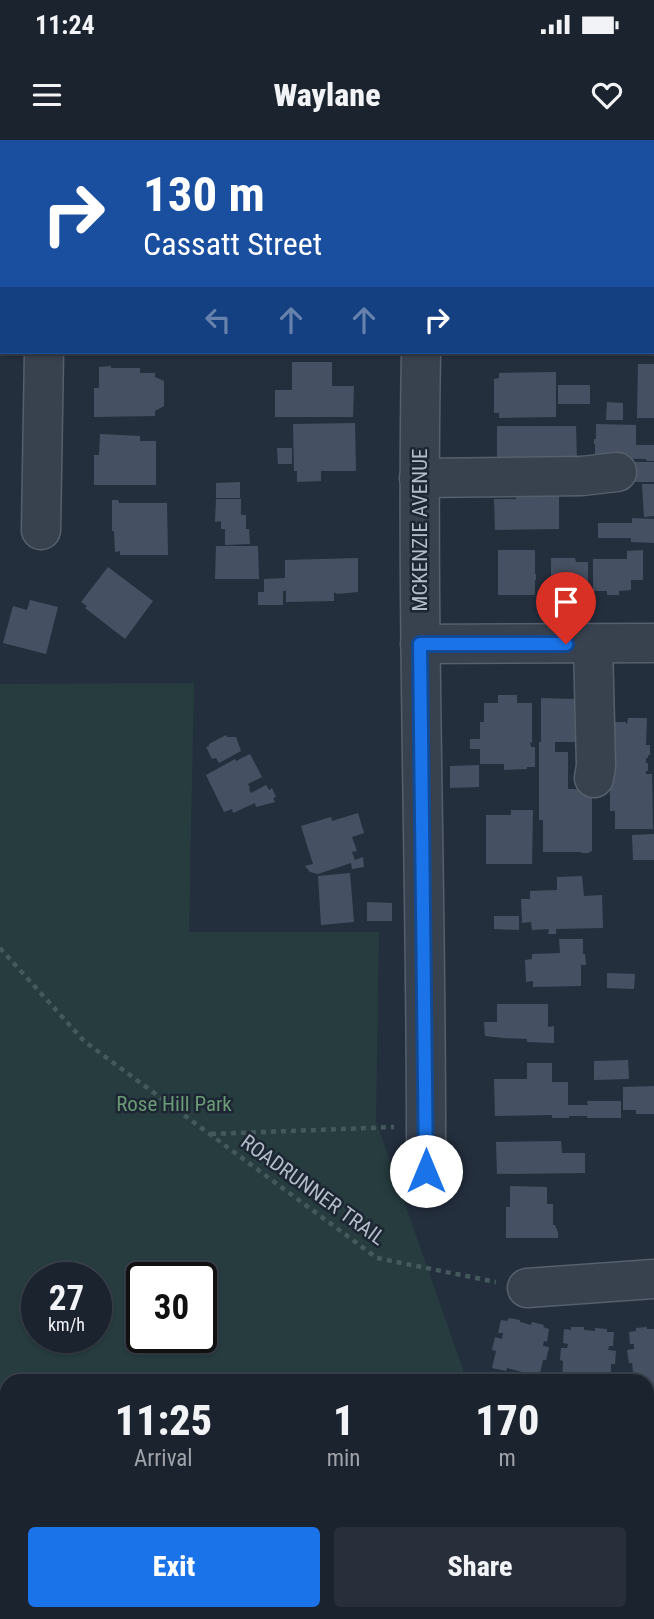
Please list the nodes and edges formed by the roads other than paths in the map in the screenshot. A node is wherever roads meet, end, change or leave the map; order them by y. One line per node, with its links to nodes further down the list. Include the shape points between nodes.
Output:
1 (44, 354): 5 (street)
2 (421, 354): 4 (street, MCKENZIE AVENUE)
3 (617, 471): 4 (street)
4 (419, 478): 7 (street, MCKENZIE AVENUE)
5 (41, 530)
6 (654, 643): 8 (street)
7 (420, 644): 8 (street); 10 (street, MCKENZIE AVENUE)
8 (593, 644): 9 (street)
9 (594, 778)
10 (426, 1171)
11 (654, 1279): 12 (street)
12 (527, 1288)

